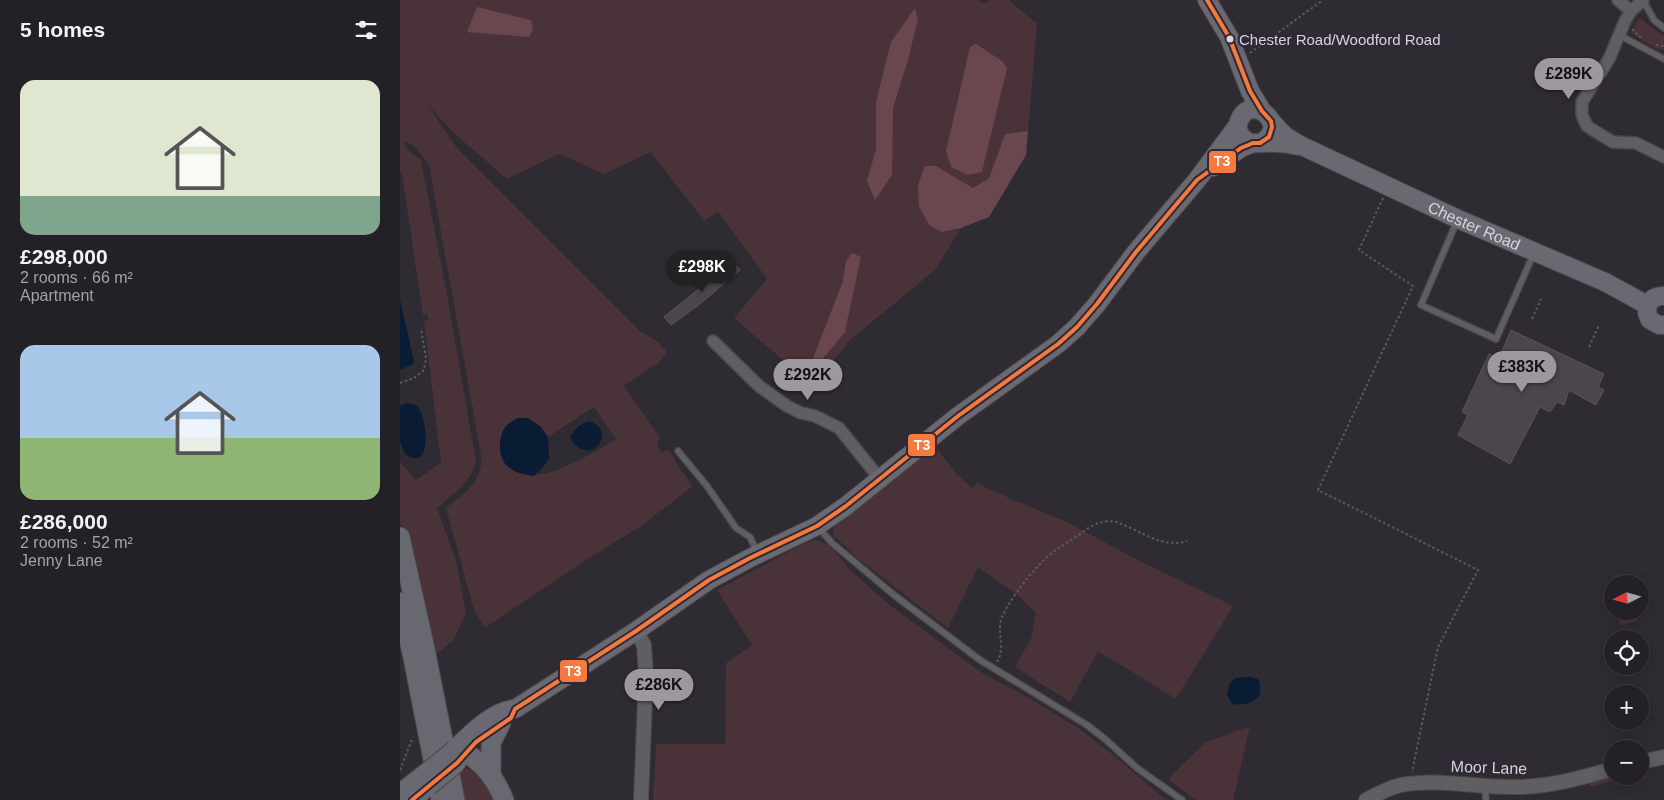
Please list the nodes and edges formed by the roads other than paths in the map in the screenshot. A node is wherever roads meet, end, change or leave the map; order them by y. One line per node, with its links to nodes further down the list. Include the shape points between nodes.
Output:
1 (1207, 0): 8 (main road, Chester Road, via 1229,37)
2 (1618, 0): 4 (street)
3 (1643, 0): 4 (street); 5 (lane, via 1654,20)
4 (1631, 11): 6 (street)
5 (1664, 28)
6 (1619, 35): 7 (lane); 13 (street, via 1609,59 1582,102 1584,121 1613,142 1636,143)
7 (1664, 59)
8 (1238, 61): 9 (main road, Chester Road, via 1250,91); 10 (main road, Chester Road, via 1242,103)
9 (1266, 116): 10 (main road, via 1250,110); 11 (main road, via 1272,126 1269,137); 12 (main road, Chester Road, via 1285,136)
10 (1239, 120): 11 (main road, via 1243,139); 14 (main road)
11 (1257, 143): 12 (main road, Chester Road); 14 (main road, via 1235,152)
12 (1302, 146): 15 (main road, Chester Road)
13 (1664, 157)
14 (1197, 180): 22 (main road, via 1078,327)
15 (1458, 219): 16 (main road, Chester Road); 16 (lane, via 1421,305 1496,339)
16 (1535, 252): 18 (main road, Chester Road, via 1605,282)
17 (1664, 296): 18 (main road, via 1655,297)
18 (1648, 305): 19 (main road, via 1650,320)
19 (1664, 325)
20 (713, 341): 22 (street, via 759,386 787,406 839,428)
21 (678, 451): 25 (lane, via 736,528 750,537)
22 (880, 479): 23 (main road)
23 (817, 526): 25 (main road); 42 (lane, via 832,543 894,595 993,668 1087,725)
24 (400, 538): 39 (highway)
25 (758, 554): 27 (main road, via 709,580)
26 (400, 602): 35 (highway, via 412,653)
27 (636, 631): 28 (main road); 41 (street, via 644,645 646,675)
28 (515, 709): 29 (main road, via 511,718); 30 (main road, via 506,710 466,737)
29 (502, 723): 30 (main road); 34 (highway, via 492,743)
30 (459, 754): 34 (highway); 35 (main road, bridge)
31 (1664, 757): 32 (street)
32 (1649, 760)
33 (1604, 771): 37 (street, Moor Lane, via 1546,785)
34 (491, 773): 40 (highway)
35 (432, 786): 36 (main road); 38 (main road)
36 (400, 793)
37 (1486, 793): 43 (street, Moor Lane, via 1445,783 1410,784 1386,790)
38 (412, 800)
39 (455, 800)
40 (504, 800)
41 (641, 800)
42 (1182, 800)
43 (1366, 800)

